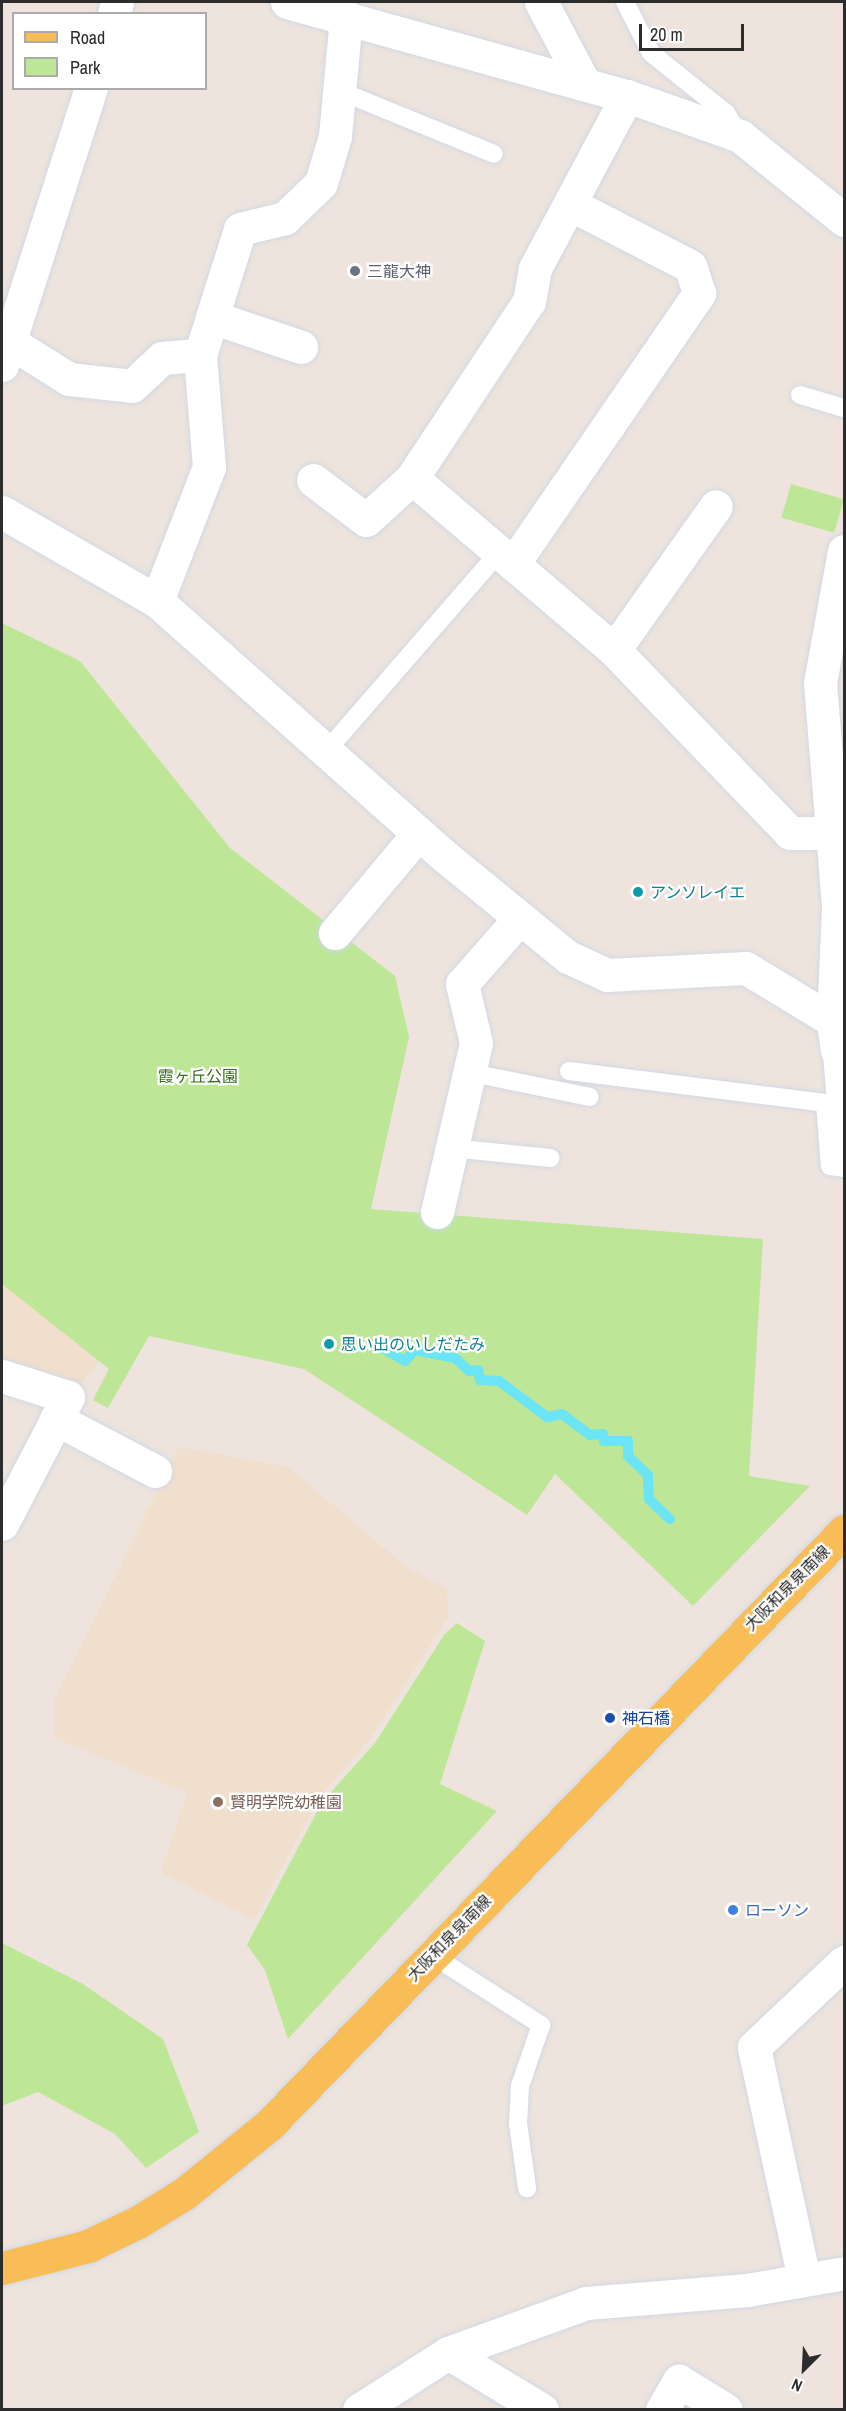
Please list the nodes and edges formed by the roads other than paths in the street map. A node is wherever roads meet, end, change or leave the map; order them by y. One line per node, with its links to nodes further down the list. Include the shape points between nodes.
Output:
1 (287, 2): 4 (street)
2 (541, 2): 5 (street)
3 (625, 2): 9 (lane, via 651,53 726,112)
4 (346, 17): 5 (street); 7 (street)
5 (584, 83): 8 (street)
6 (90, 90): 15 (street)
7 (339, 91): 10 (lane); 13 (street, via 335,136 321,183 285,218 240,229)
8 (627, 96): 9 (street); 11 (street)
9 (740, 136): 12 (street)
10 (494, 154)
11 (572, 205): 19 (street, via 535,267 529,302); 24 (street, via 690,266 699,293)
12 (844, 220)
13 (212, 317): 14 (street); 16 (street)
14 (301, 347)
15 (5, 350): 16 (street, via 69,379 132,386 162,358)
16 (200, 355): 25 (street, via 209,467)
17 (800, 395): 18 (lane)
18 (844, 408)
19 (412, 478): 20 (street, via 366,520); 24 (street)
20 (313, 480)
21 (716, 506): 26 (street)
22 (2, 512): 25 (street)
23 (844, 551): 28 (street, via 820,683)
24 (506, 558): 26 (street); 27 (lane)
25 (157, 601): 27 (street)
26 (614, 650): 28 (street, via 790,833)
27 (328, 749): 29 (street)
28 (830, 833): 32 (street, via 838,906)
29 (418, 834): 30 (street); 31 (street)
30 (519, 919): 32 (street, via 568,957 607,975 746,968); 34 (street, via 462,984 476,1043)
31 (335, 933)
32 (835, 1036): 37 (street)
33 (569, 1071): 39 (lane, via 825,1103 830,1166)
34 (472, 1073): 35 (lane); 36 (street)
35 (590, 1096)
36 (451, 1148): 38 (lane); 40 (street)
37 (844, 1149)
38 (551, 1158)
39 (844, 1168)
40 (437, 1212)
41 (2, 1376): 42 (street, via 68,1397)
42 (56, 1419): 43 (street); 44 (street)
43 (155, 1471)
44 (2, 1524)
45 (844, 1531): 46 (main road, 大阪和泉泉南線)
46 (432, 1955): 48 (lane, via 541,2025 520,2086 518,2123); 49 (main road, 大阪和泉泉南線, via 269,2125 185,2193 88,2246)
47 (844, 1962): 51 (street, via 754,2047)
48 (527, 2188)
49 (2, 2268)
50 (844, 2273): 51 (street)
51 (804, 2279): 52 (street, via 747,2290 586,2303)
52 (448, 2353): 53 (street); 54 (street)
53 (359, 2409)
54 (542, 2409)
55 (662, 2409): 56 (street, via 680,2381)
56 (726, 2409)

